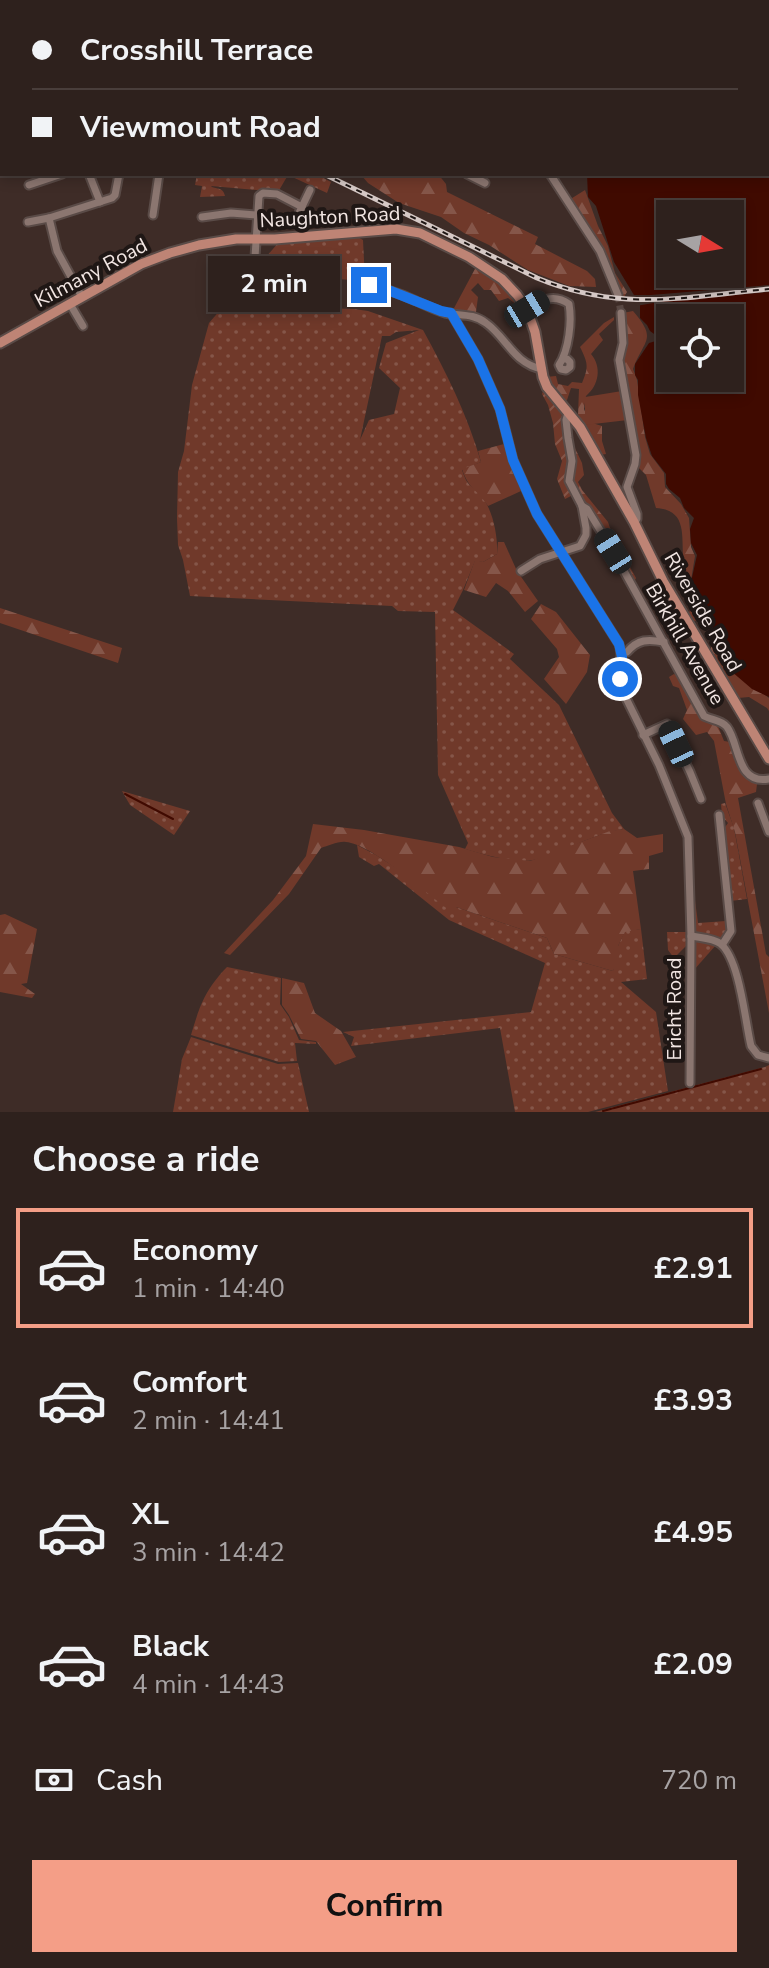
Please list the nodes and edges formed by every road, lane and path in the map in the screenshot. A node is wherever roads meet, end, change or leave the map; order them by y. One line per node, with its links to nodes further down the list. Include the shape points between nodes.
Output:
1 (50, 176): 8 (street)
2 (90, 176): 10 (street)
3 (119, 176): 10 (street, via 114,197)
4 (159, 176): 11 (street)
5 (471, 176): 7 (street)
6 (551, 176): 19 (street, via 600,251)
7 (485, 183)
8 (29, 185)
9 (310, 190): 12 (street, via 301,210 277,194 263,193)
10 (100, 202): 14 (street)
11 (153, 215)
12 (257, 215): 13 (street); 16 (street)
13 (202, 217)
14 (49, 218): 15 (street); 20 (street, via 57,251)
15 (28, 222)
16 (253, 239): 17 (street, via 255,257 245,278 239,286); 20 (main road, Kilmany Road, via 170,253); 22 (main road, Naughton Road, via 390,229 420,233 493,272)
17 (228, 282)
18 (357, 283): 23 (street)
19 (618, 295)
20 (82, 297): 21 (main road, Kilmany Road)
21 (70, 304): 25 (street); 26 (main road, Kilmany Road)
22 (527, 309): 27 (street, via 553,298 569,304); 28 (main road, Naughton Road)
23 (451, 313): 28 (street, via 485,322 528,364); 32 (street, Ericht Road, via 500,409 526,491)
24 (621, 313): 31 (street, via 619,360 636,455 627,487 637,514)
25 (83, 326)
26 (0, 343)
27 (563, 359)
28 (542, 369): 29 (main road, Naughton Road, via 547,387)
29 (570, 416): 30 (street, via 569,481); 31 (main road, Naughton Road)
30 (582, 506): 32 (street, via 583,542); 34 (street, Birkhill Avenue)
31 (634, 522): 37 (main road, Riverside Road, via 663,581)
32 (561, 552): 33 (street); 36 (street, Ericht Road, via 619,644 621,688)
33 (521, 571)
34 (664, 642): 35 (street, via 641,641); 38 (street, Birkhill Avenue, via 704,716 729,730 751,776)
35 (627, 652)
36 (643, 735): 39 (street, via 667,724); 43 (street, Ericht Road, via 688,837)
37 (769, 759)
38 (769, 779)
39 (701, 799)
40 (758, 803): 42 (street)
41 (722, 821): 44 (street, via 731,931)
42 (769, 832)
43 (691, 936): 44 (street); 46 (street, Ericht Road)
44 (722, 945): 45 (street, via 735,966 751,1046)
45 (769, 1058)
46 (690, 1083)

